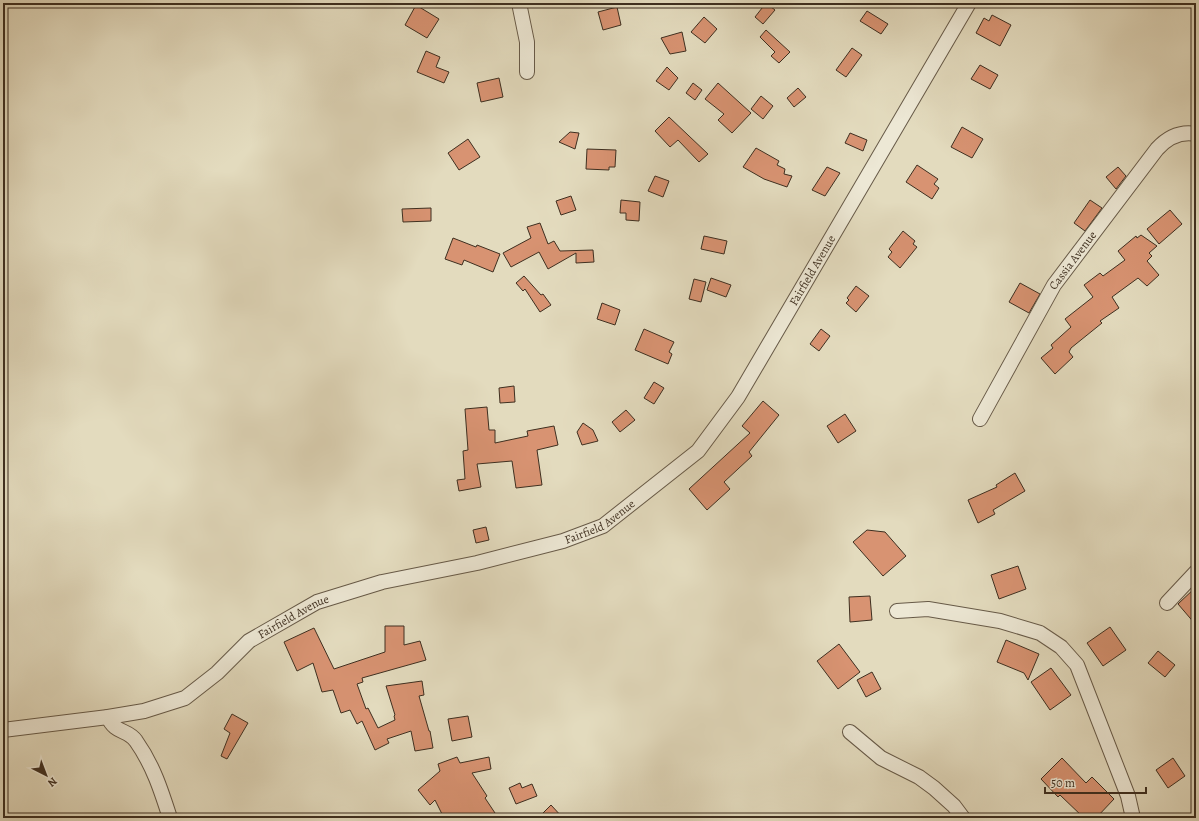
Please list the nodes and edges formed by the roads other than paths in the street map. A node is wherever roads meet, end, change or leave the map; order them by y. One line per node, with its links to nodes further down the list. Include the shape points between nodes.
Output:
1 (519, 3): 3 (street, via 527,42)
2 (969, 3): 9 (street, Fairfield Avenue, via 738,397 698,451 603,526 563,541 477,564 382,582 317,602 248,641 218,673 185,698 144,711)
3 (527, 72)
4 (1196, 134): 5 (street, Cassia Avenue, via 1177,134 1157,149 1054,285)
5 (980, 419)
6 (1196, 572): 7 (street)
7 (1167, 603)
8 (897, 611): 14 (street, via 928,609 1000,621 1040,633 1067,651 1077,665 1128,796)
9 (108, 717): 10 (street, Fairfield Avenue); 12 (street, via 112,725 135,739 156,775)
10 (3, 730)
11 (850, 732): 13 (street, via 880,758 934,788)
12 (170, 818)
13 (963, 818)
14 (1133, 818)

